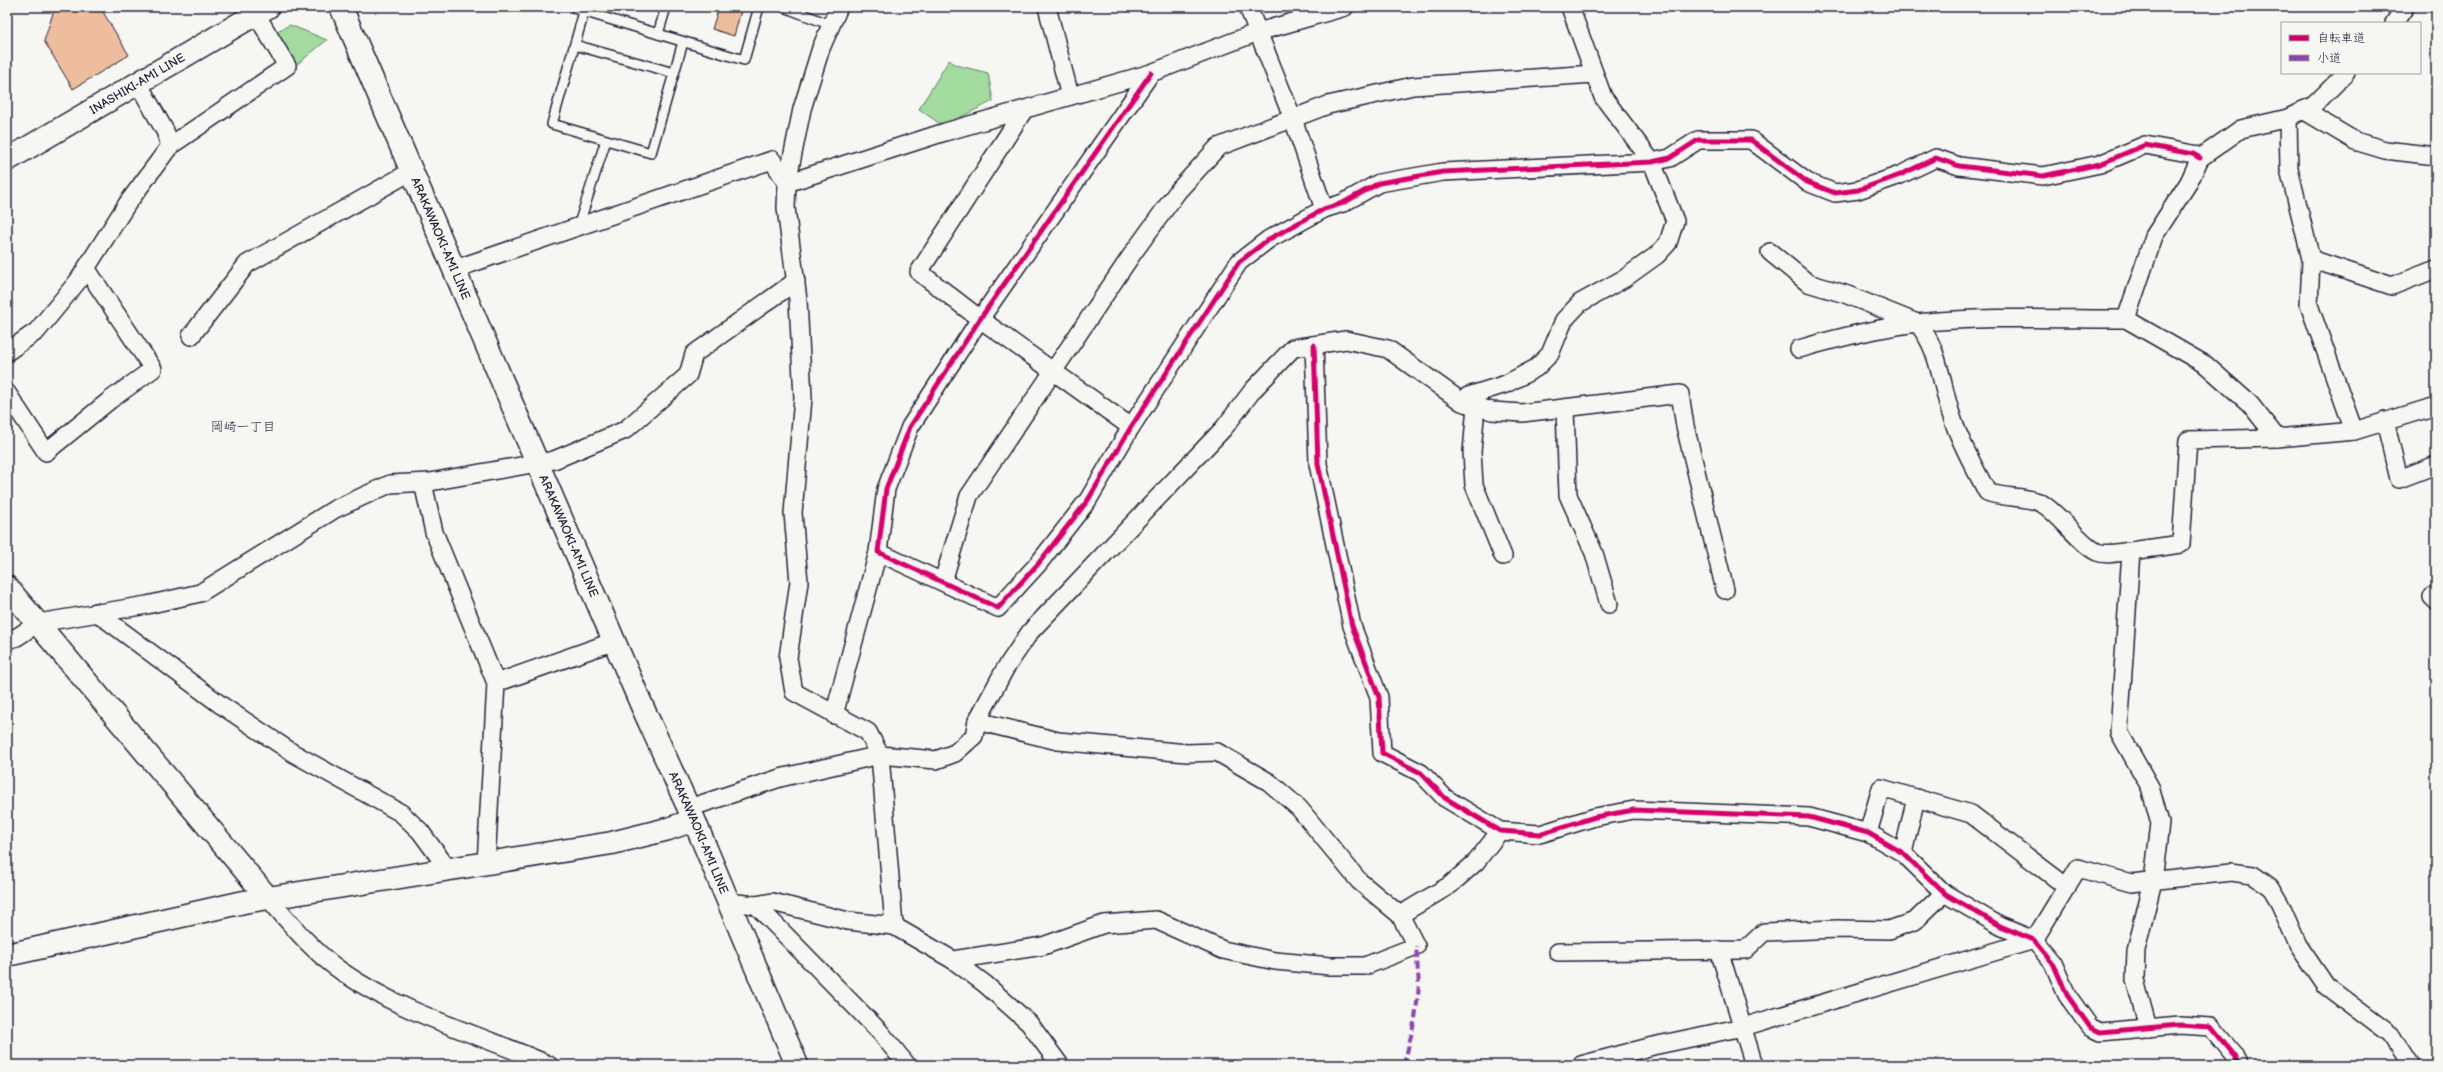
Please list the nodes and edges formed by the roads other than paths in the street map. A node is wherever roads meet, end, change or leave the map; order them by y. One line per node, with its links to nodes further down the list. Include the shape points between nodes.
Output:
1 (341, 7): 36 (main road, ARAKAWAOKI-AMI LINE)
2 (666, 7): 17 (lane)
3 (759, 7): 18 (lane, via 744,60)
4 (784, 7): 13 (lane)
5 (839, 7): 15 (street)
6 (1047, 7): 25 (street)
7 (1248, 7): 16 (street)
8 (1345, 7): 16 (street)
9 (1570, 7): 22 (street)
10 (2405, 7): 14 (street)
11 (581, 9): 17 (lane); 19 (lane)
12 (262, 11): 24 (main road, INASHIKI-AMI LINE); 31 (street, via 286,66)
13 (809, 12): 15 (lane)
14 (2395, 22)
15 (831, 25): 37 (street, via 802,109)
16 (1258, 32): 21 (street); 29 (street)
17 (658, 34): 18 (lane)
18 (683, 42): 20 (lane)
19 (575, 45): 20 (lane); 30 (lane, via 552,124)
20 (674, 73): 30 (lane, via 651,153)
21 (1150, 73): 25 (street); 46 (street)
22 (1594, 74): 29 (street, via 1413,86 1328,105); 35 (street, via 1603,97)
23 (2345, 74): 27 (street, via 2314,105)
24 (138, 83): 31 (street, via 165,131); 34 (main road, INASHIKI-AMI LINE)
25 (1070, 96): 26 (street)
26 (1024, 110): 37 (street, via 857,159); 46 (street, via 919,272)
27 (2304, 110): 28 (street); 32 (street, via 2355,141 2385,150)
28 (2288, 118): 33 (street, via 2241,129); 41 (street, via 2289,169)
29 (1293, 119): 38 (street); 53 (street, via 1218,147 1178,191)
30 (606, 140): 39 (lane)
31 (170, 146): 42 (street, via 127,204)
32 (2436, 156)
33 (2200, 158): 35 (street, via 2193,154 2145,145 2100,164 2042,176 1959,166 1936,158 1900,175 1858,190 1834,193 1807,182 1751,140 1698,140 1670,158); 47 (street, via 2189,182 2154,236)
34 (7, 160)
35 (1652, 162): 38 (street, via 1443,172 1379,184 1344,203); 55 (street, via 1674,221 1668,243 1657,255 1625,278 1580,303 1564,320 1550,354 1536,368 1506,384 1468,396)
36 (412, 171): 43 (main road, ARAKAWAOKI-AMI LINE); 49 (street, via 247,264)
37 (787, 183): 39 (street, via 772,160); 45 (street, via 786,208)
38 (1324, 209): 59 (street, via 1269,239 1240,262)
39 (578, 226): 43 (street)
40 (1770, 252): 48 (street, via 1808,283 1845,294)
41 (2311, 259): 44 (street, via 2392,286); 60 (street, via 2309,305)
42 (86, 268): 52 (street, via 37,331); 54 (street, via 153,369 46,452)
43 (455, 269): 62 (main road, ARAKAWAOKI-AMI LINE)
44 (2436, 269)
45 (796, 281): 62 (street, via 694,354 688,375 625,430 554,460); 79 (street, via 803,398 792,513 799,582 788,658 794,692)
46 (980, 319): 53 (street); 66 (street, via 910,427 886,489)
47 (2126, 319): 48 (street); 61 (street, via 2206,365 2250,404)
48 (1917, 323): 51 (street, via 1847,335); 65 (street, via 1925,333 1938,367 1952,418 1987,492 1999,497 2025,497 2042,504 2096,552 2111,554)
49 (191, 336)
50 (1314, 345): 55 (street, via 1346,340 1388,349); 80 (street, via 1293,348 1253,390 1224,428 1030,632 1005,669); 84 (street, via 1318,464 1352,626 1379,697 1382,753 1421,773 1445,798)
51 (1799, 349)
52 (7, 352)
53 (1053, 372): 59 (street); 68 (street, via 969,496)
54 (7, 394)
55 (1469, 404): 57 (street, via 1492,411 1522,413); 67 (street, via 1474,485)
56 (2436, 406): 58 (street)
57 (1565, 408): 70 (street, via 1680,394 1685,426); 73 (street, via 1568,495 1594,553)
58 (2385, 421): 60 (street); 63 (street, via 2398,479)
59 (1131, 426): 68 (street, via 1088,500 1038,564 998,608)
60 (2354, 431): 61 (street)
61 (2277, 438): 65 (street, via 2188,440 2181,544)
62 (537, 462): 64 (street); 77 (main road, ARAKAWAOKI-AMI LINE)
63 (2436, 465)
64 (423, 483): 74 (street, via 390,484 335,509 200,593 147,605); 78 (street, via 434,532)
65 (2131, 551): 89 (street, via 2119,732 2150,787 2160,823)
66 (878, 552): 68 (street); 79 (street)
67 (1503, 556)
68 (943, 581)
69 (7, 587): 75 (main road)
70 (1725, 590)
71 (2436, 595): 72 (street, via 2432,597)
72 (2436, 601)
73 (1609, 604)
74 (96, 612): 75 (street); 88 (street, via 220,705 293,753 401,813 420,831)
75 (38, 623): 76 (street, via 17,637); 92 (main road)
76 (7, 640)
77 (615, 641): 78 (street); 83 (main road, ARAKAWAOKI-AMI LINE)
78 (496, 683): 87 (street)
79 (834, 715): 81 (street, via 868,732)
80 (977, 721): 81 (street, via 974,736 955,753 936,760); 95 (street, via 1058,741 1187,753 1218,752 1269,782 1287,798 1334,848 1359,881)
81 (880, 756): 83 (street, via 780,778); 96 (street)
82 (1916, 798): 85 (street, via 1881,788); 86 (street); 90 (street, via 1971,814)
83 (691, 814): 87 (main road, via 668,830 612,843); 93 (main road, ARAKAWAOKI-AMI LINE)
84 (1500, 831): 85 (street, via 1540,834 1595,817 1634,810 1809,817); 95 (street, via 1476,862 1450,885)
85 (1868, 833): 86 (street)
86 (1903, 852): 91 (street)
87 (486, 864): 88 (main road)
88 (448, 870): 92 (main road)
89 (2153, 880): 90 (street, via 2131,884 2078,868); 103 (street, via 2136,950 2135,980); 111 (street, via 2231,872 2253,875 2270,887 2298,945 2326,986 2391,1035)
90 (2067, 887): 97 (street)
91 (1944, 893): 97 (street, via 2000,926); 98 (street, via 1915,921 1889,930 1764,932 1745,950)
92 (268, 898): 100 (main road); 104 (street, via 339,970 370,990 417,1012)
93 (728, 902): 94 (street); 105 (main road, ARAKAWAOKI-AMI LINE)
94 (756, 905): 96 (street, via 772,902 848,921); 106 (street, via 880,1032)
95 (1400, 915): 101 (street, via 1416,946 1365,966 1330,966 1267,960 1223,950 1156,920 1104,924 1043,946)
96 (894, 926): 101 (street)
97 (2034, 940): 102 (street); 103 (street, via 2053,963 2067,995 2090,1027 2100,1032)
98 (1719, 950): 99 (street); 102 (street)
99 (1558, 952)
100 (7, 955)
101 (953, 960): 107 (street, via 985,984 1029,1024)
102 (1743, 1027): 108 (street, via 1653,1046); 109 (street)
103 (2148, 1028): 110 (street, via 2180,1025 2211,1027 2234,1055)
104 (549, 1065)
105 (797, 1065)
106 (907, 1065)
107 (1060, 1065)
108 (1581, 1065)
109 (1754, 1065)
110 (2238, 1065)
111 (2410, 1065)

